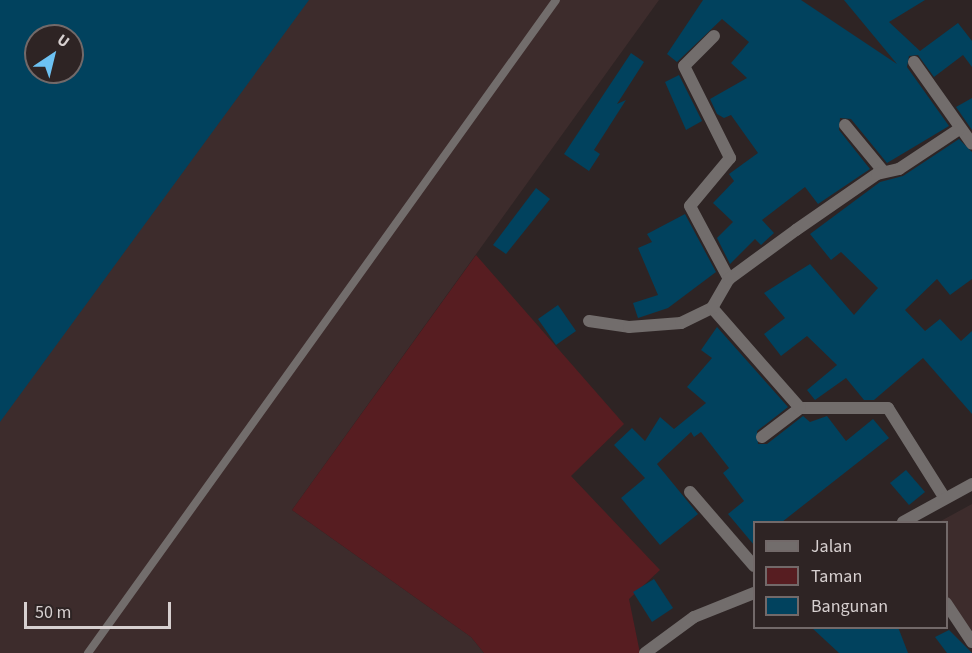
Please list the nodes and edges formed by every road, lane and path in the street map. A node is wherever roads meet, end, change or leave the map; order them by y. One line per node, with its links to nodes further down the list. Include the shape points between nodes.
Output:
1 (556, 0): 21 (lane)
2 (714, 36): 8 (street, via 684,66 730,158 690,206)
3 (914, 62): 5 (street)
4 (845, 125): 7 (street)
5 (958, 130): 6 (street); 7 (street, via 899,170)
6 (972, 144)
7 (883, 171): 8 (street)
8 (729, 279): 9 (street)
9 (711, 308): 10 (street, via 681,322 653,326); 11 (street)
10 (589, 321)
11 (800, 408): 12 (street); 15 (street, via 888,408)
12 (762, 437)
13 (972, 484): 15 (street)
14 (690, 492): 17 (street)
15 (944, 497): 16 (street)
16 (905, 521)
17 (753, 565)
18 (753, 593): 22 (street, via 694,617)
19 (948, 606): 20 (street)
20 (972, 642)
21 (88, 653)
22 (645, 653)

